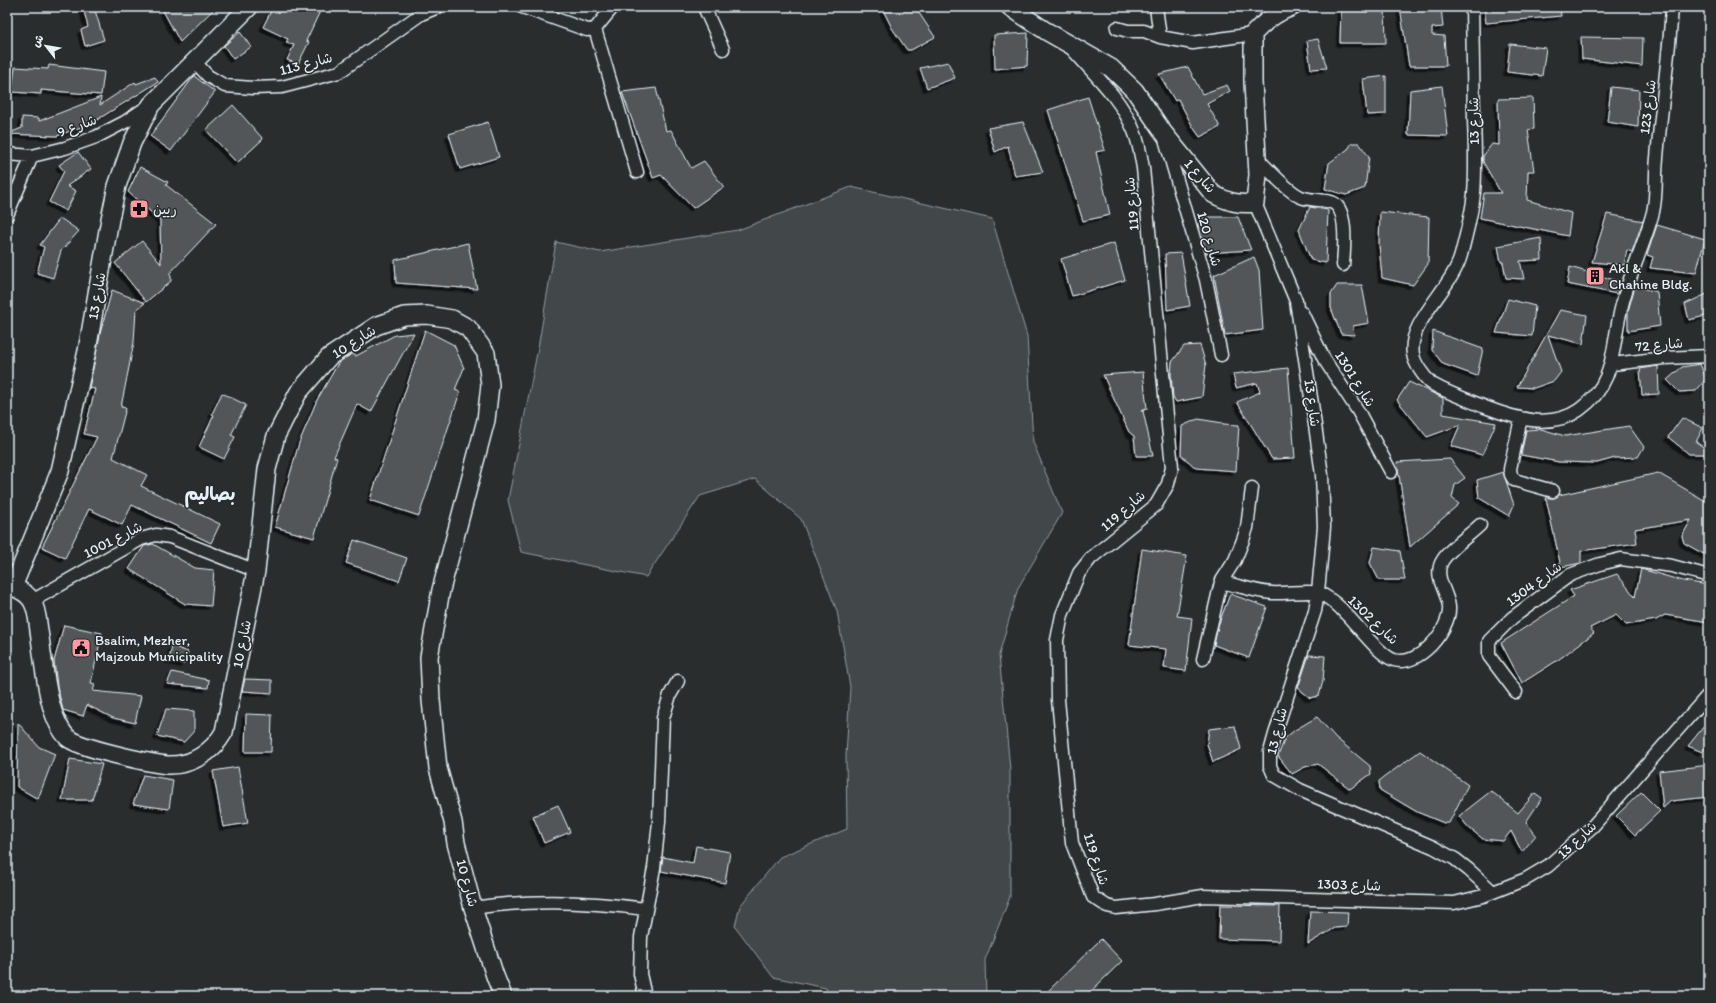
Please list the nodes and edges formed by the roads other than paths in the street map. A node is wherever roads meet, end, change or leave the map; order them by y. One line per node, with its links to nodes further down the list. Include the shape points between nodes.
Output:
1 (249, 7): 17 (main road, شارع 13)
2 (438, 7): 17 (street, شارع 113, via 415,18 338,72 282,87 225,86 208,76)
3 (522, 7): 12 (street, via 580,29)
4 (613, 7): 12 (street)
5 (704, 7): 16 (street)
6 (1010, 7): 15 (main road, شارع 1)
7 (1156, 7): 14 (street)
8 (1472, 7): 31 (street, شارع 13, via 1474,193 1468,229 1459,261 1447,285 1416,328 1412,341 1413,357 1431,383 1504,414)
9 (1672, 7): 30 (street, شارع 123, via 1670,46 1656,158 1654,210 1621,306)
10 (1284, 8): 13 (main road)
11 (1116, 28): 14 (street, via 1144,31)
12 (595, 29): 23 (street)
13 (1253, 34): 14 (street, via 1193,43); 22 (main road)
14 (1160, 37)
15 (1067, 43): 19 (main road, شارع 1, via 1111,68 1135,91); 47 (street, شارع 119, via 1124,110 1134,132 1144,168 1172,467 1168,484 1156,505 1091,558 1079,573 1062,615 1057,640 1058,700 1072,843 1093,897 1107,906 1116,908 1155,904)
16 (723, 49)
17 (195, 62): 18 (main road, شارع 13)
18 (151, 105): 21 (street, شارع 9, via 96,137); 39 (main road, شارع 13, via 132,143 117,186 87,351 60,471)
19 (1163, 132): 24 (main road, شارع 1, via 1213,194 1234,203); 28 (street, شارع 120, via 1206,280)
20 (7, 154): 21 (street, شارع 9)
21 (32, 156): 25 (street)
22 (1257, 158): 24 (main road); 26 (street, via 1299,197 1337,205 1345,229)
23 (637, 172)
24 (1255, 203): 27 (street, شارع 13)
25 (7, 215)
26 (1343, 265)
27 (1296, 301): 32 (street, شارع 1301, via 1324,359 1358,411); 40 (street, شارع 13, via 1322,475 1324,527)
28 (1221, 355)
29 (1709, 356): 30 (street, شارع 72)
30 (1612, 364): 31 (street, شارع 13, via 1606,379 1580,409 1554,420)
31 (1521, 418): 34 (street, via 1510,468 1511,475 1514,480)
32 (1391, 472)
33 (1252, 488): 38 (street, via 1247,528 1235,560)
34 (1553, 491)
35 (1480, 525): 40 (street, شارع 1302, via 1447,555 1440,565 1440,581 1449,607 1448,620 1442,632 1416,658 1394,660 1375,645 1346,613)
36 (256, 571): 41 (street, شارع 1001, via 178,540 156,535 142,539); 41 (main road, شارع 10, via 224,732 218,744 206,754 178,765 161,764 85,747 69,738 59,726 50,704); 48 (main road, شارع 10, via 267,469 276,436 298,393 329,358 376,326 404,316 427,315 452,319 468,328 486,353 490,384 486,420 441,590 429,657 438,768)
37 (1709, 576): 44 (street, شارع 1304, via 1672,566 1621,559 1570,575 1512,618 1489,641 1489,656)
38 (1221, 582): 40 (street, via 1271,593); 42 (street)
39 (10, 589): 41 (main road, via 21,590)
40 (1318, 592): 46 (street, شارع 13, via 1305,643 1270,752 1270,766 1274,775 1300,790 1433,847 1470,870)
41 (32, 601)
42 (1203, 659)
43 (678, 681): 49 (street, via 662,718 659,822)
44 (1516, 692)
45 (1709, 694): 46 (street, شارع 13, via 1592,827 1548,866 1526,879)
46 (1493, 892): 47 (street, شارع 1303, via 1454,903)
47 (1203, 896)
48 (473, 908): 49 (street, via 507,903 545,902 599,903); 50 (main road, شارع 10)
49 (646, 909): 51 (street, via 641,937 640,974)
50 (503, 996)
51 (645, 996)

